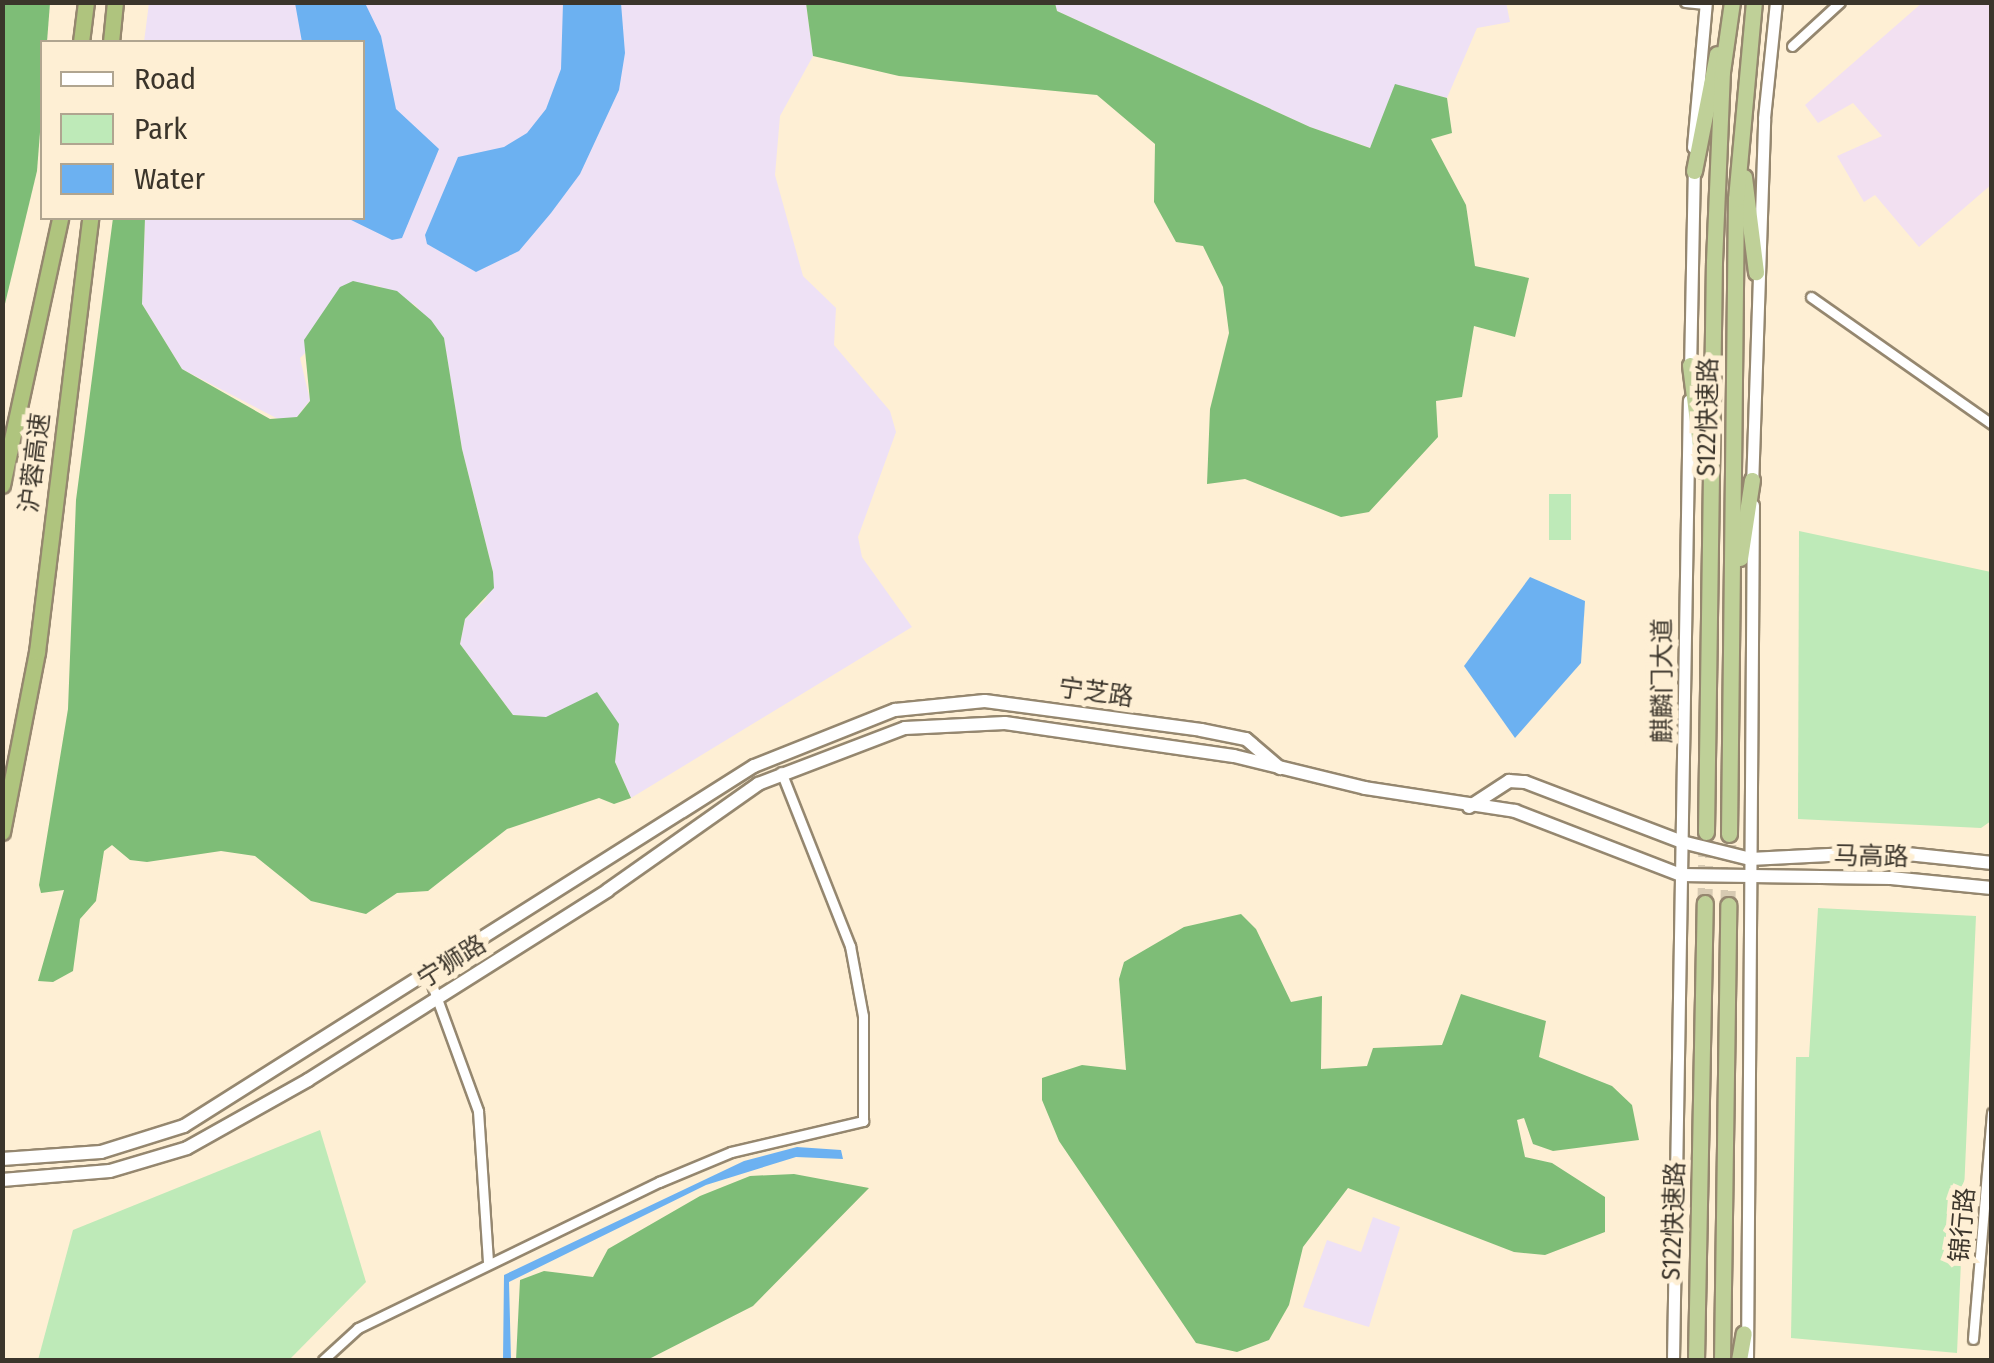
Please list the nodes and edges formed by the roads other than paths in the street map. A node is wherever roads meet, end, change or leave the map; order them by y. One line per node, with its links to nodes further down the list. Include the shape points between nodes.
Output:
1 (86, 2): 9 (highway)
2 (115, 2): 10 (highway)
3 (1685, 2): 8 (street)
4 (1732, 2): 13 (highway); 22 (highway, S122快速路, via 1718,154)
5 (1754, 2): 12 (highway, S122快速路)
6 (1776, 2): 16 (street)
7 (1840, 2): 11 (street)
8 (1706, 4): 13 (street, 麒麟门大道)
9 (81, 40)
10 (111, 40)
11 (1792, 46)
12 (1738, 132): 16 (highway); 23 (highway, S122快速路)
13 (1694, 172): 18 (street, 麒麟门大道)
14 (60, 220): 21 (highway, 沪蓉高速)
15 (90, 220): 29 (highway, 沪蓉高速, via 37,652)
16 (1756, 272): 20 (street)
17 (1811, 296): 19 (street)
18 (1690, 365): 22 (highway); 32 (street, 麒麟门大道)
19 (1992, 424)
20 (1752, 480): 23 (highway); 33 (street)
21 (2, 486)
22 (1709, 515): 30 (highway, S122快速路)
23 (1731, 612): 31 (highway, S122快速路)
24 (895, 710): 26 (main road, 宁芝路, via 985,702 1201,730 1246,738); 40 (main road, 宁狮路, via 754,766)
25 (905, 728): 26 (main road, 宁芝路, via 1005,723); 27 (main road, 宁狮路)
26 (1280, 768): 28 (main road, 宁芝路)
27 (781, 772): 41 (main road, 宁狮路); 45 (street, via 850,946 864,1016 863,1121 732,1152)
28 (1469, 808): 32 (main road, via 1509,781 1525,782); 35 (main road, 宁芝路, via 1515,812)
29 (2, 832)
30 (1706, 832)
31 (1729, 834)
32 (1682, 842): 33 (main road, 马高路); 35 (street, 麒麟门大道)
33 (1750, 859): 34 (main road, 马高路, via 1888,852); 36 (street)
34 (1992, 863)
35 (1682, 876): 36 (main road, 马高路); 49 (street, 麒麟门大道)
36 (1750, 880): 37 (main road, 马高路, via 1891,878); 46 (street)
37 (1992, 888)
38 (1705, 903): 50 (highway, S122快速路)
39 (1728, 905): 51 (highway, S122快速路)
40 (428, 974): 41 (street); 43 (main road, 宁狮路, via 184,1126 101,1152)
41 (441, 995): 44 (main road, 宁狮路, via 187,1148 110,1172); 45 (street, via 478,1111)
42 (1992, 1114): 47 (street, 锦行路)
43 (2, 1159)
44 (2, 1180)
45 (488, 1262): 48 (street, via 358,1328)
46 (1744, 1334): 52 (highway); 53 (street)
47 (1974, 1339)
48 (322, 1360)
49 (1673, 1360)
50 (1696, 1360)
51 (1722, 1360)
52 (1739, 1360)
53 (1748, 1360)

